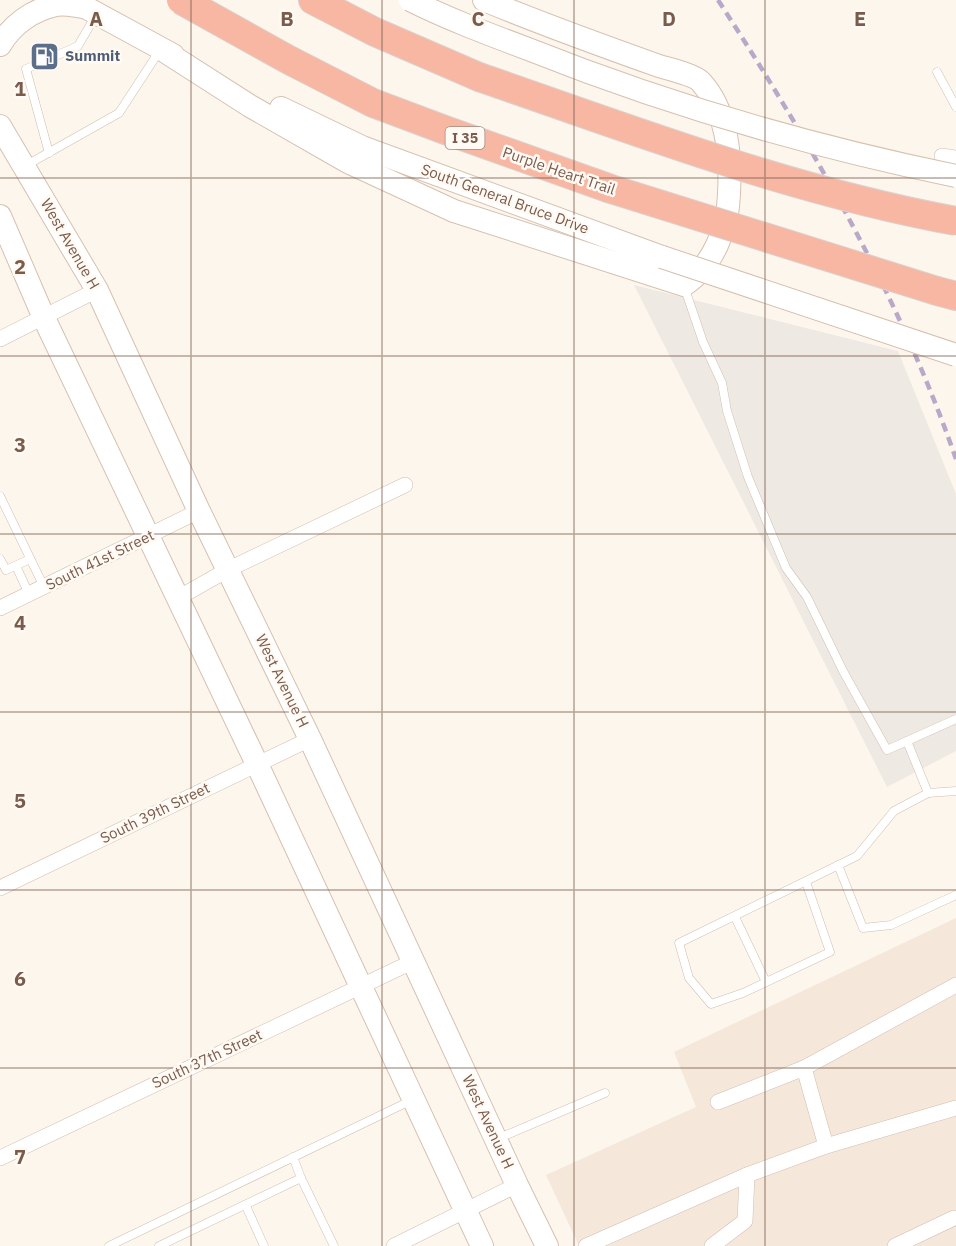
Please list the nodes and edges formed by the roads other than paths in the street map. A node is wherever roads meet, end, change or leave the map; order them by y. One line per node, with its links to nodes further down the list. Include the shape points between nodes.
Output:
1 (181, 0): 18 (highway, Purple Heart Trail / I 35, bridge, via 373,103 611,189)
2 (313, 0): 15 (highway, bridge, via 479,77 722,162 897,210)
3 (410, 0): 13 (main road, bridge, via 569,66 706,113 884,161)
4 (484, 0): 16 (main road, via 699,80 716,102 725,131 729,201 719,242 697,276)
5 (84, 7): 6 (main road, via 57,4 30,14 8,32); 7 (main road, South General Bruce Drive); 11 (lane, via 78,45 26,69)
6 (0, 45)
7 (161, 49): 11 (lane, via 119,113); 16 (main road, via 348,162 453,211); 21 (main road, South General Bruce Drive, bridge, via 362,147 662,257)
8 (937, 72): 9 (lane)
9 (956, 107)
10 (0, 126): 12 (main road, West Avenue H)
11 (49, 153): 12 (lane)
12 (24, 166): 17 (main road, West Avenue H)
13 (956, 176)
14 (0, 216): 19 (main road, via 10,250)
15 (956, 221)
16 (684, 285): 36 (lane, via 722,383 748,477 786,568 807,597 888,750)
17 (97, 290): 19 (street); 24 (main road, West Avenue H)
18 (950, 294)
19 (44, 318): 20 (street); 25 (main road)
20 (0, 339)
21 (956, 356)
22 (405, 485): 29 (street)
23 (0, 496): 27 (lane)
24 (199, 511): 25 (street, South 41st Street); 29 (main road, West Avenue H)
25 (148, 537): 30 (street, South 41st Street); 32 (main road)
26 (0, 558): 28 (lane, via 6,570)
27 (30, 559): 28 (lane); 30 (lane)
28 (16, 566): 31 (lane)
29 (229, 569): 32 (street); 35 (main road, West Avenue H)
30 (44, 587): 31 (street, South 41st Street)
31 (29, 594): 33 (street, South 41st Street)
32 (178, 598): 37 (main road)
33 (0, 608)
34 (956, 718): 36 (lane)
35 (310, 739): 37 (street, South 39th Street); 45 (main road, West Avenue H)
36 (907, 741): 39 (lane)
37 (256, 764): 42 (street, South 39th Street); 48 (main road)
38 (956, 791): 39 (lane)
39 (928, 793): 40 (lane, via 894,811 857,856)
40 (838, 866): 41 (lane); 43 (lane, via 863,928 891,925)
41 (806, 882): 44 (lane); 46 (lane, via 830,952)
42 (0, 888)
43 (956, 895)
44 (735, 917): 46 (lane); 46 (lane, via 679,943 689,978 711,1004)
45 (414, 961): 48 (street, South 37th Street); 54 (main road, West Avenue H)
46 (766, 982)
47 (956, 985): 49 (street)
48 (360, 986): 51 (main road); 57 (street, South 37th Street)
49 (804, 1068): 52 (street); 55 (street)
50 (605, 1093): 54 (lane)
51 (413, 1100): 56 (lane); 62 (main road)
52 (718, 1102)
53 (956, 1108): 55 (street)
54 (496, 1139): 60 (main road, West Avenue H)
55 (826, 1146): 58 (street)
56 (293, 1157): 59 (lane); 64 (lane)
57 (0, 1158)
58 (747, 1175): 71 (street); 72 (street, via 745,1221)
59 (301, 1178): 61 (lane); 67 (lane)
60 (517, 1185): 62 (street); 70 (main road, West Avenue H)
61 (246, 1206): 65 (lane); 66 (lane)
62 (466, 1212): 68 (street); 69 (main road)
63 (954, 1218): 73 (street)
64 (109, 1246)
65 (159, 1246)
66 (264, 1246)
67 (334, 1246)
68 (394, 1246)
69 (482, 1246)
70 (547, 1246)
71 (586, 1246)
72 (712, 1246)
73 (896, 1246)

